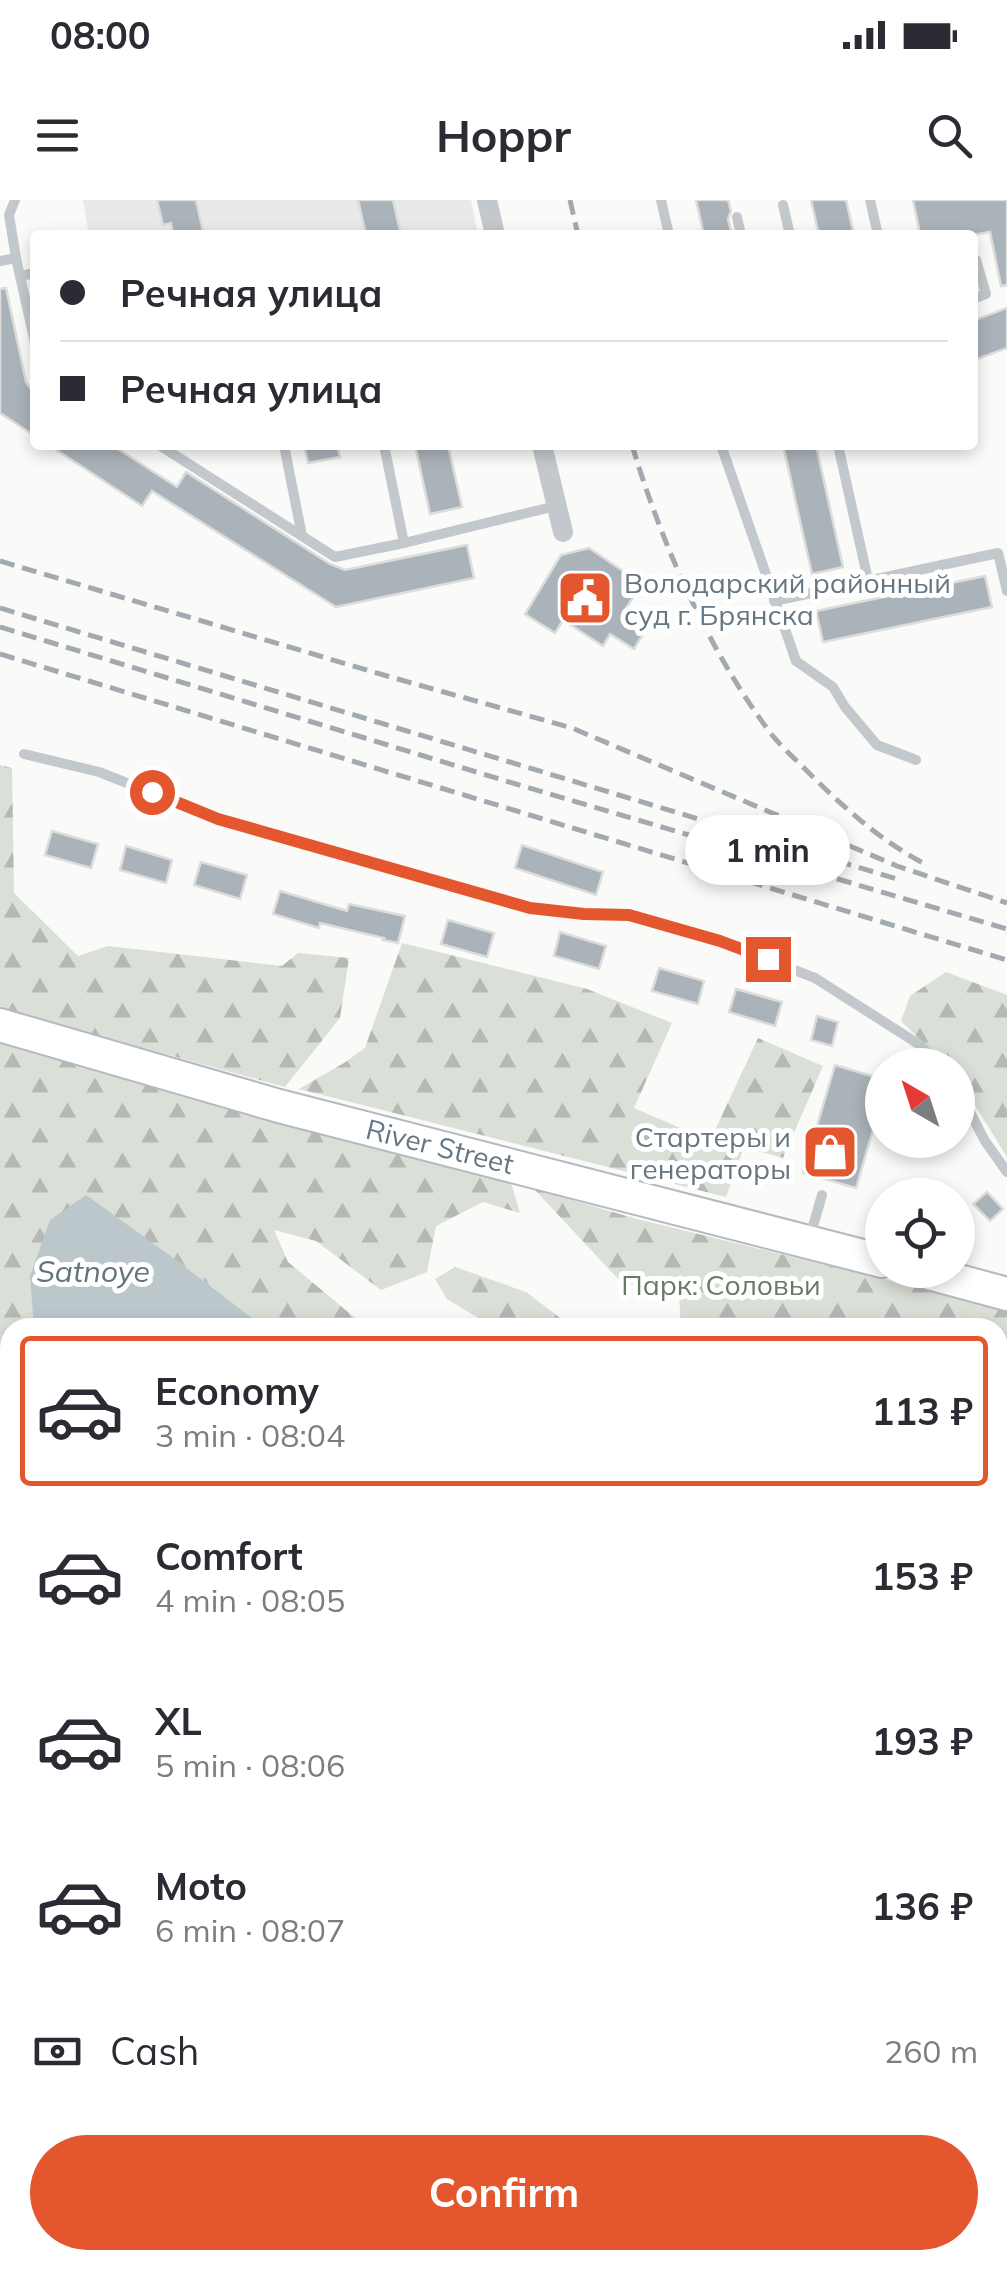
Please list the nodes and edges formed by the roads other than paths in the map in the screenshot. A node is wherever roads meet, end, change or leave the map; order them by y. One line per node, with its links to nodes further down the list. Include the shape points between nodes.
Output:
1 (15, 200): 12 (lane, via 9,215)
2 (661, 200): 8 (lane)
3 (870, 200): 11 (lane)
4 (490, 203): 7 (street)
5 (783, 205): 10 (lane)
6 (737, 218): 9 (lane)
7 (494, 230)
8 (668, 230)
9 (740, 230)
10 (789, 230)
11 (877, 230)
12 (16, 258): 13 (lane); 16 (lane)
13 (0, 261)
14 (978, 267): 17 (lane, via 986,294)
15 (30, 274): 16 (lane)
16 (20, 276): 18 (lane)
17 (978, 297)
18 (30, 321)
19 (168, 450): 27 (lane)
20 (285, 450): 27 (lane)
21 (385, 450): 28 (lane)
22 (543, 450): 25 (street)
23 (724, 450): 31 (lane)
24 (839, 450): 29 (lane)
25 (556, 506): 26 (street); 28 (lane)
26 (564, 532)
27 (302, 536): 28 (lane, via 335,557)
28 (404, 543)
29 (868, 580): 30 (lane, via 998,554); 31 (lane)
30 (1007, 591)
31 (774, 601): 33 (lane, via 796,661 833,688 877,746)
32 (24, 754): 35 (lane, via 99,772 218,819 530,908 629,915 720,941 815,978)
33 (916, 760)
34 (0, 1024): 39 (main road, River Street, via 278,1106)
35 (923, 1048)
36 (975, 1121): 37 (lane)
37 (1007, 1172)
38 (822, 1195): 39 (lane)
39 (809, 1240): 40 (main road, River Street)
40 (865, 1255)
41 (975, 1285): 42 (main road)
42 (1007, 1294)

